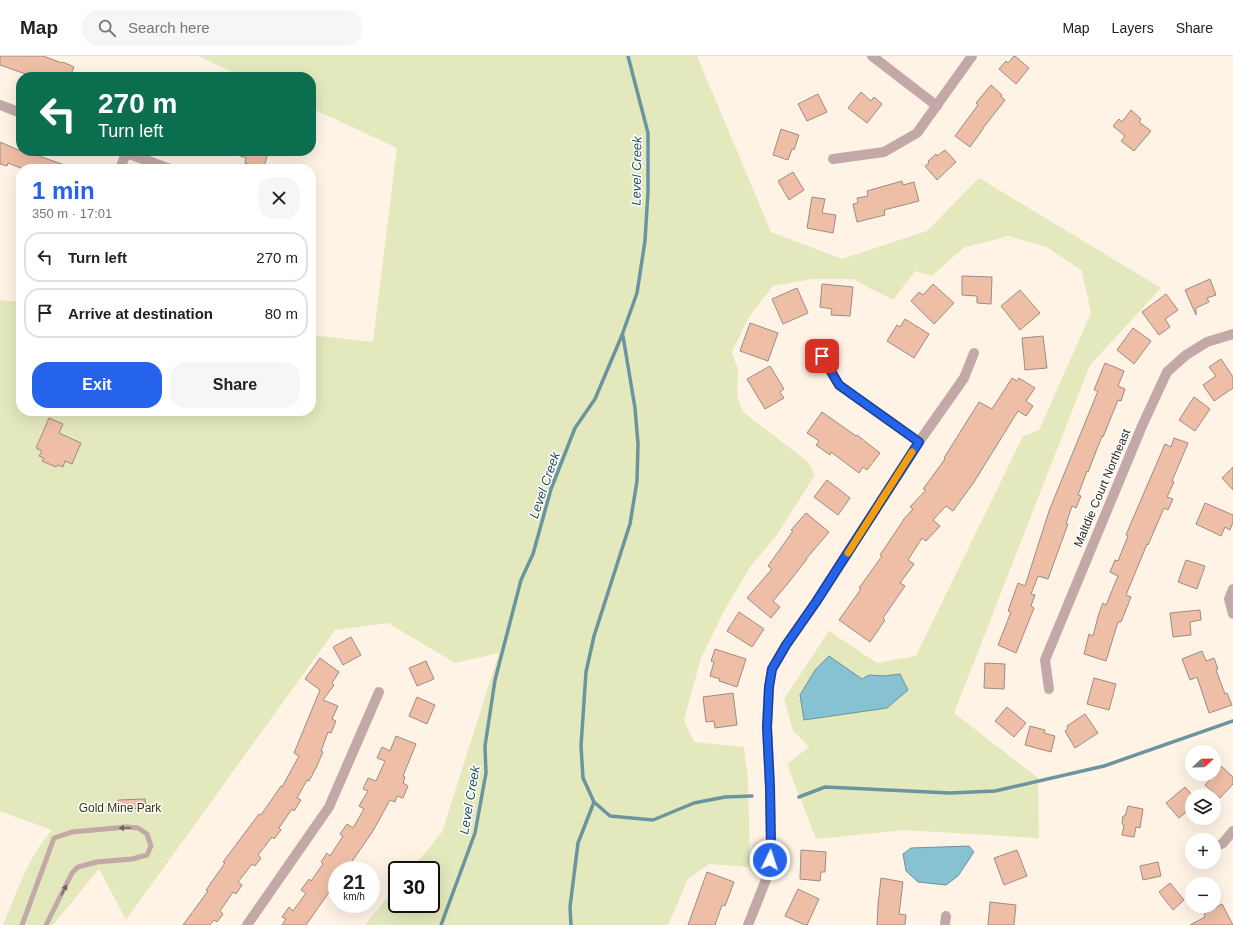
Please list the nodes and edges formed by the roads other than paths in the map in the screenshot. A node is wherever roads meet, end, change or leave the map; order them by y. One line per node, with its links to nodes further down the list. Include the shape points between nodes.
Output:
1 (872, 56): 4 (street)
2 (972, 56): 4 (street)
3 (0, 105): 5 (street)
4 (937, 106): 7 (street, via 917,133 884,152)
5 (16, 111)
6 (135, 156): 8 (street)
7 (833, 159)
8 (156, 164)
9 (1233, 334): 15 (street, Maltdie Court Northeast, via 1207,342 1166,372 1045,660)
10 (974, 353): 12 (street, via 964,378)
11 (822, 356): 12 (street, via 839,385)
12 (919, 442): 22 (street, via 772,669 767,727 771,849 768,872)
13 (1233, 589): 14 (street, via 1229,599)
14 (1233, 614)
15 (1049, 689)
16 (379, 692): 21 (street, via 329,807)
17 (1233, 831): 18 (street)
18 (1221, 844)
19 (22, 925): 20 (lane, one-way to 19, via 72,873 78,867 147,855 151,846 147,834 138,828 126,827 72,832 54,838)
20 (46, 925)
21 (247, 925)
22 (748, 925)

